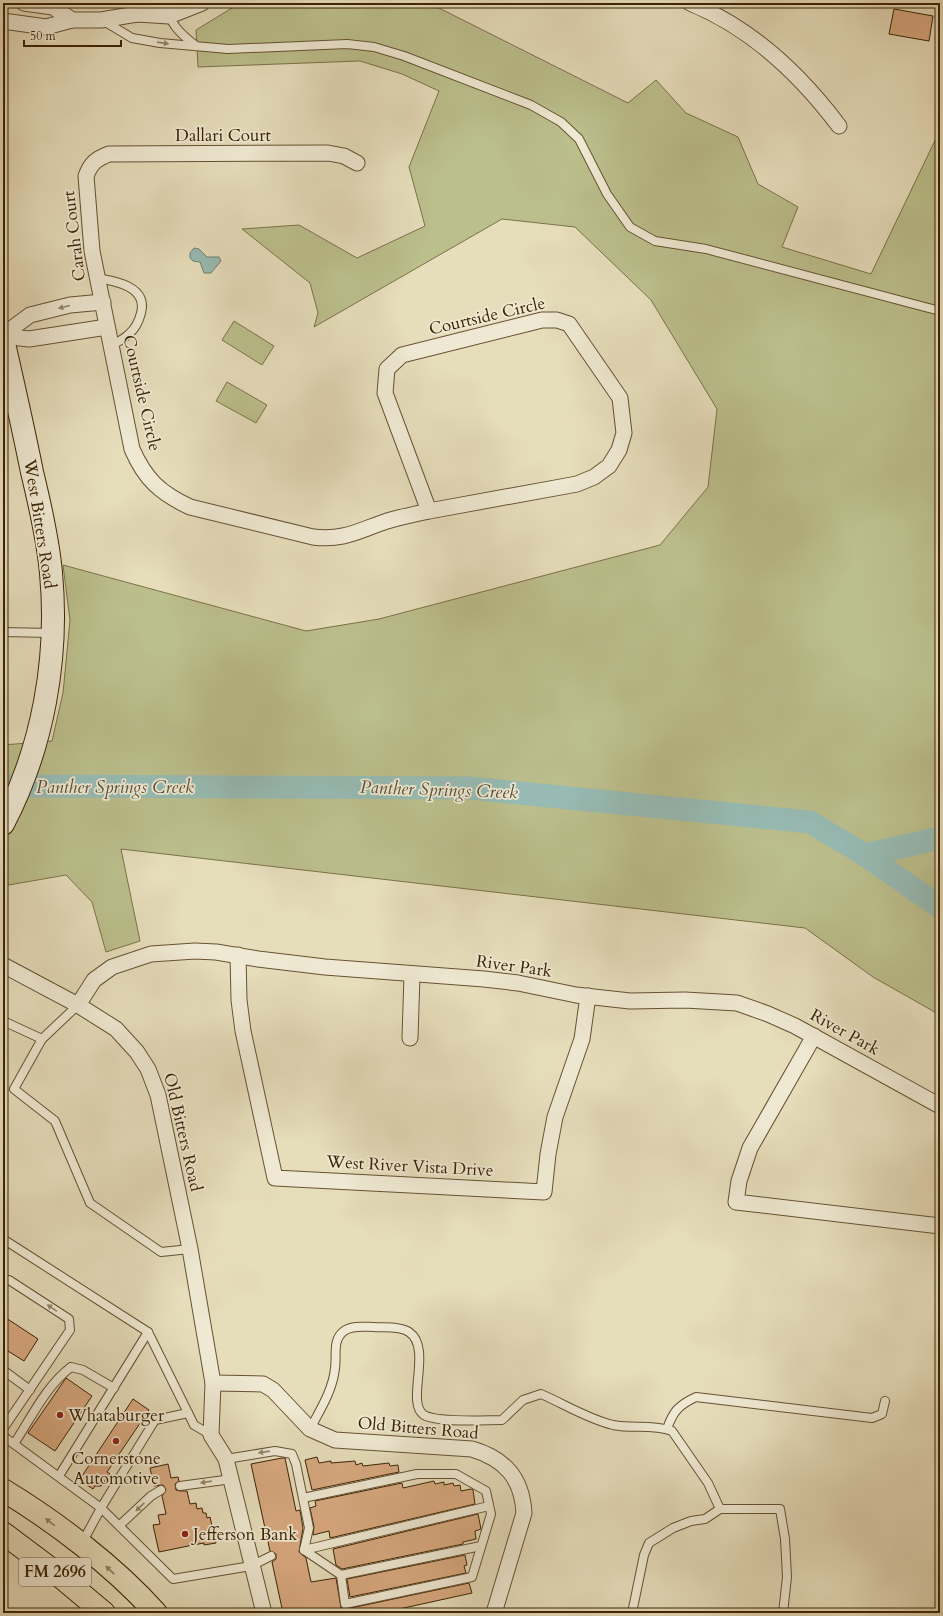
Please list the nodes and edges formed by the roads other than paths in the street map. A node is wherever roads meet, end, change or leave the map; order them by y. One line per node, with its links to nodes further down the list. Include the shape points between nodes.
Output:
1 (24, 3): 7 (street, via 54,8)
2 (152, 3): 6 (street)
3 (202, 3): 5 (street)
4 (690, 3): 11 (street, via 729,23 777,57 818,97)
5 (166, 10): 6 (street); 10 (lane, via 177,31)
6 (137, 14): 8 (street)
7 (72, 20): 8 (street); 9 (street, via 46,27)
8 (101, 20): 10 (lane, one-way to 10, via 132,38)
9 (3, 21)
10 (197, 47): 16 (lane, via 228,49 347,44 374,47 404,56 531,105 561,122 578,139 606,194 630,227 655,242 706,249)
11 (839, 126)
12 (357, 163): 13 (street, Dallari Court, via 344,156 328,153 109,154 98,158)
13 (90, 165): 14 (street, Carah Court, via 86,176 92,251)
14 (98, 278): 15 (street, Carah Court); 20 (lane, via 117,281 131,287 140,298 143,307 139,322 129,334)
15 (103, 302): 17 (street, Courtside Circle); 18 (street, Courtside Circle, one-way to 18, via 70,305 30,315)
16 (940, 311)
17 (107, 327): 18 (street, Courtside Circle, via 28,339); 20 (street, Courtside Circle)
18 (3, 335)
19 (3, 339): 23 (main road, West Bitters Road, via 44,526 51,574)
20 (111, 346): 21 (street, Courtside Circle, via 132,449 151,481 173,499 190,507 322,538 349,536 386,522)
21 (429, 511): 21 (street, Courtside Circle, via 577,484 594,478 609,466 619,450 624,433 620,398 569,324 557,320 542,320 402,355 387,369 385,392)
22 (3, 632): 23 (lane)
23 (52, 633): 24 (main road, West Bitters Road, via 50,668 37,734 29,764)
24 (3, 824)
25 (238, 955): 27 (street, River Park); 28 (street, West River Vista Drive, via 243,1031 275,1178 544,1192 548,1154 556,1118 582,1039); 29 (street, River Park, via 195,951 151,954 112,967 94,980)
26 (3, 965): 29 (street, Old Bitters Road)
27 (412, 975): 28 (street, River Park, via 491,979); 32 (street)
28 (588, 996): 31 (street, River Park, via 630,1001 685,1000 736,1003 768,1014)
29 (78, 1005): 33 (lane); 37 (street, Old Bitters Road, via 116,1029 137,1052 148,1070 158,1095)
30 (3, 1021): 33 (lane)
31 (814, 1036): 34 (street, River Park); 35 (street, via 750,1148 739,1180 736,1202)
32 (410, 1038)
33 (42, 1039): 37 (lane, via 14,1089 55,1121 90,1203 161,1252)
34 (940, 1106)
35 (940, 1226)
36 (3, 1239): 39 (lane)
37 (190, 1250): 41 (street, Old Bitters Road)
38 (5, 1281): 43 (lane, one-way to 38, via 70,1330 69,1320)
39 (148, 1332): 42 (lane); 45 (lane)
40 (3, 1370): 43 (lane)
41 (212, 1383): 47 (street, Old Bitters Road, via 263,1384 273,1390); 49 (street, Old Bitters Road)
42 (114, 1388): 51 (lane, via 83,1370 71,1368 60,1376 49,1390); 53 (lane)
43 (30, 1390): 46 (lane)
44 (885, 1401): 48 (lane, via 882,1414 872,1418 696,1397 681,1404 671,1417)
45 (188, 1413): 49 (lane, via 194,1425); 60 (lane, via 156,1420)
46 (3, 1429)
47 (310, 1429): 48 (lane, via 330,1389 340,1335 346,1330 361,1326 411,1333 417,1342 420,1356 418,1407 423,1414 434,1419 502,1420 524,1400 541,1394 614,1425); 73 (street, Old Bitters Road, via 335,1440 472,1449 486,1453 505,1466 520,1486 524,1513)
48 (667, 1429): 61 (lane, via 672,1431 695,1463)
49 (211, 1435): 52 (street)
50 (3, 1436): 51 (lane)
51 (14, 1444): 53 (lane)
52 (226, 1459): 54 (street); 58 (lane, one-way to 52, via 292,1454 275,1450)
53 (59, 1476): 60 (lane)
54 (232, 1478): 55 (lane, one-way to 55); 68 (street)
55 (180, 1486)
56 (3, 1490): 64 (main road, FM 2696, one-way to 56, via 32,1508)
57 (161, 1490): 62 (lane, one-way to 62)
58 (303, 1498): 59 (lane, via 417,1474 456,1474 486,1491); 66 (lane, via 309,1528)
59 (489, 1506): 65 (lane, via 491,1514); 66 (lane)
60 (101, 1508): 62 (lane); 64 (lane)
61 (720, 1509): 74 (lane, via 705,1519 673,1528 649,1543 644,1555); 75 (lane, via 780,1509 787,1577)
62 (120, 1525): 68 (lane, via 173,1579)
63 (3, 1533): 70 (main road, FM 2696)
64 (80, 1545): 71 (main road, FM 2696, one-way to 64, via 102,1562)
65 (481, 1546): 69 (lane); 69 (lane, via 472,1577 345,1604)
66 (304, 1550): 69 (lane)
67 (271, 1556): 68 (lane)
68 (251, 1566): 72 (street)
69 (341, 1575)
70 (104, 1613)
71 (156, 1613)
72 (264, 1613)
73 (494, 1613)
74 (632, 1613)
75 (782, 1613)

